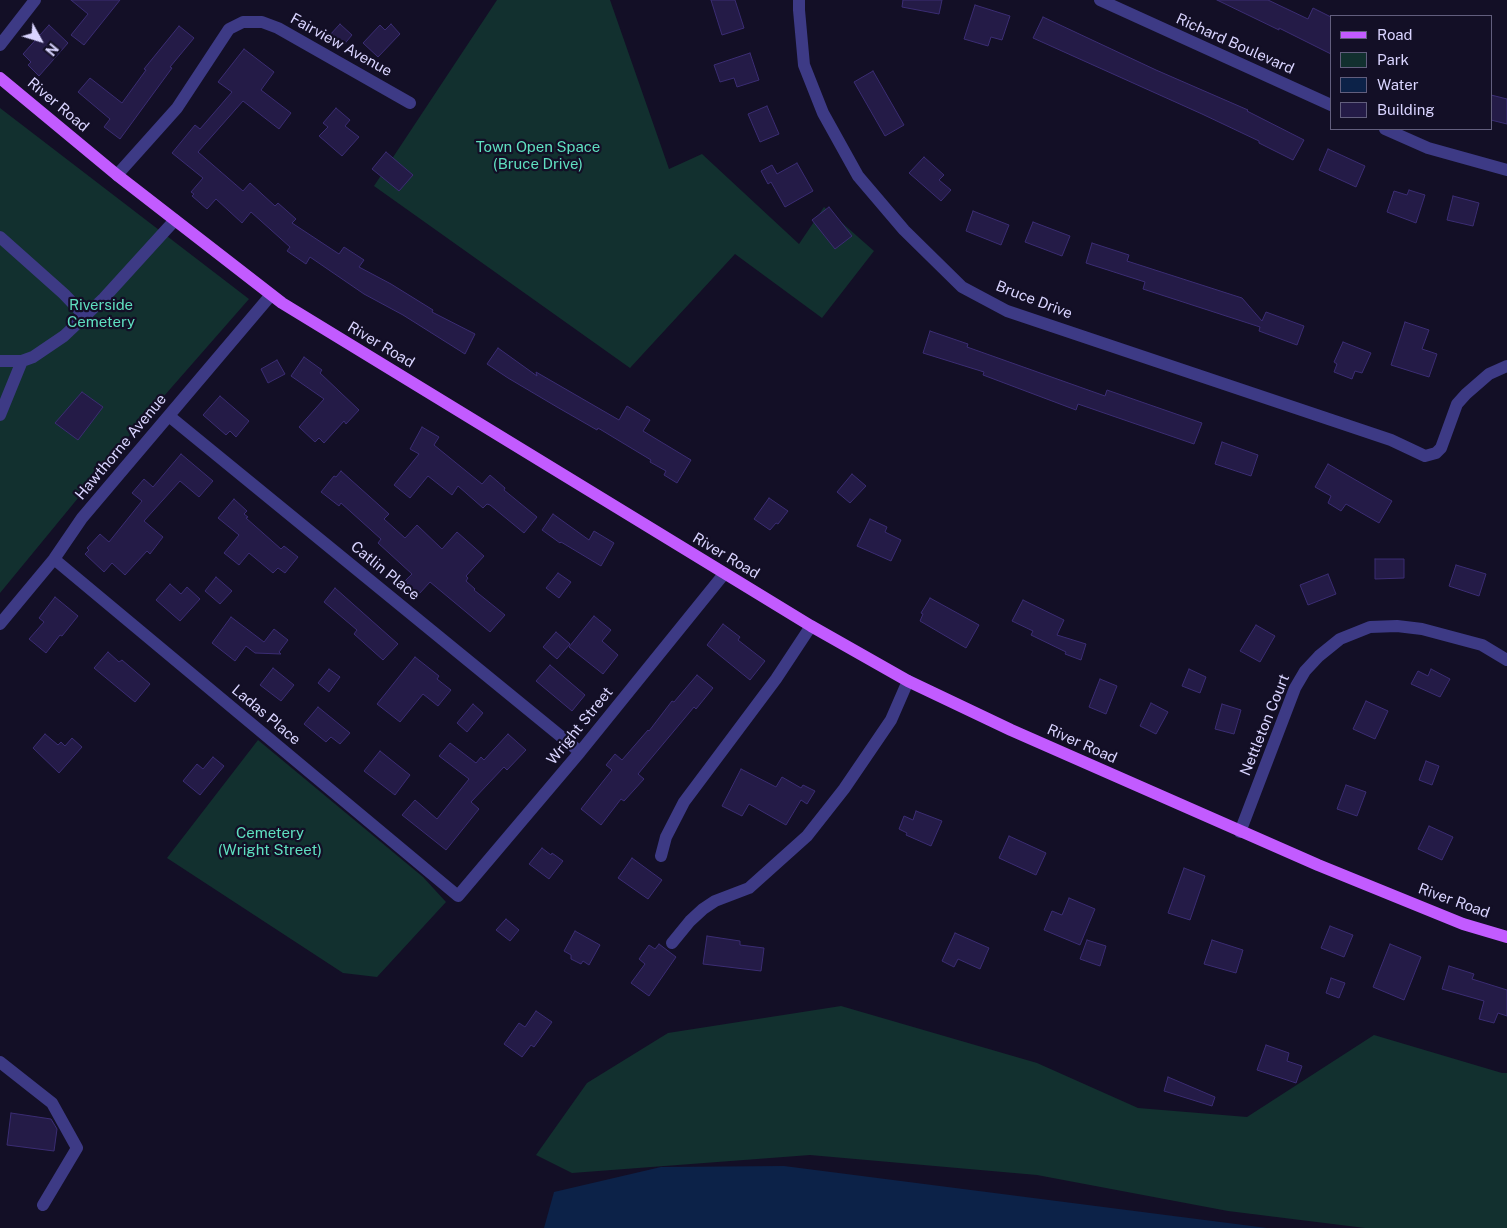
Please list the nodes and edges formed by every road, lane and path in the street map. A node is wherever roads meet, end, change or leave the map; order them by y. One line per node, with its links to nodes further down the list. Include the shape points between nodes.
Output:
1 (35, 0): 4 (street)
2 (799, 0): 17 (street, Bruce Drive, via 804,65 823,113 858,176 904,230 962,287 1008,310 1392,440 1425,456 1436,453 1444,441 1457,404 1489,374)
3 (1100, 0): 7 (street, Richard Boulevard)
4 (0, 45)
5 (0, 78): 10 (main road, River Road)
6 (410, 103): 10 (street, Fairview Avenue, via 278,28 262,22 243,22 229,29 178,108)
7 (1330, 104)
8 (1387, 130): 9 (street, via 1428,148)
9 (1507, 170)
10 (117, 174): 11 (main road, River Road)
11 (175, 220): 13 (main road, River Road); 14 (street)
12 (0, 237): 14 (street)
13 (271, 296): 19 (street, Hawthorne Avenue); 21 (main road, River Road)
14 (84, 315): 16 (street, via 50,348)
15 (0, 361): 16 (street)
16 (22, 361): 18 (street)
17 (1507, 366)
18 (0, 415)
19 (169, 416): 20 (street, Hawthorne Avenue, via 82,518); 26 (street, Catlin Place)
20 (54, 559): 22 (street, Hawthorne Avenue); 29 (street, Ladas Place)
21 (724, 574): 23 (main road, River Road); 26 (street, Wright Street)
22 (0, 624)
23 (811, 626): 25 (main road, River Road); 28 (street, via 684,802 666,837)
24 (1507, 660): 27 (street, Nettleton Court, via 1482,645 1422,629 1370,627 1340,639 1305,671 1295,688)
25 (908, 681): 27 (main road, River Road); 31 (street, via 890,720 844,789 806,836 749,888 703,909)
26 (580, 752): 29 (street, Wright Street)
27 (1240, 832): 30 (main road, River Road, via 1463,924)
28 (661, 856)
29 (458, 896)
30 (1507, 937)
31 (672, 943)
32 (0, 1062): 33 (street, via 52,1103 77,1148)
33 (42, 1205)

